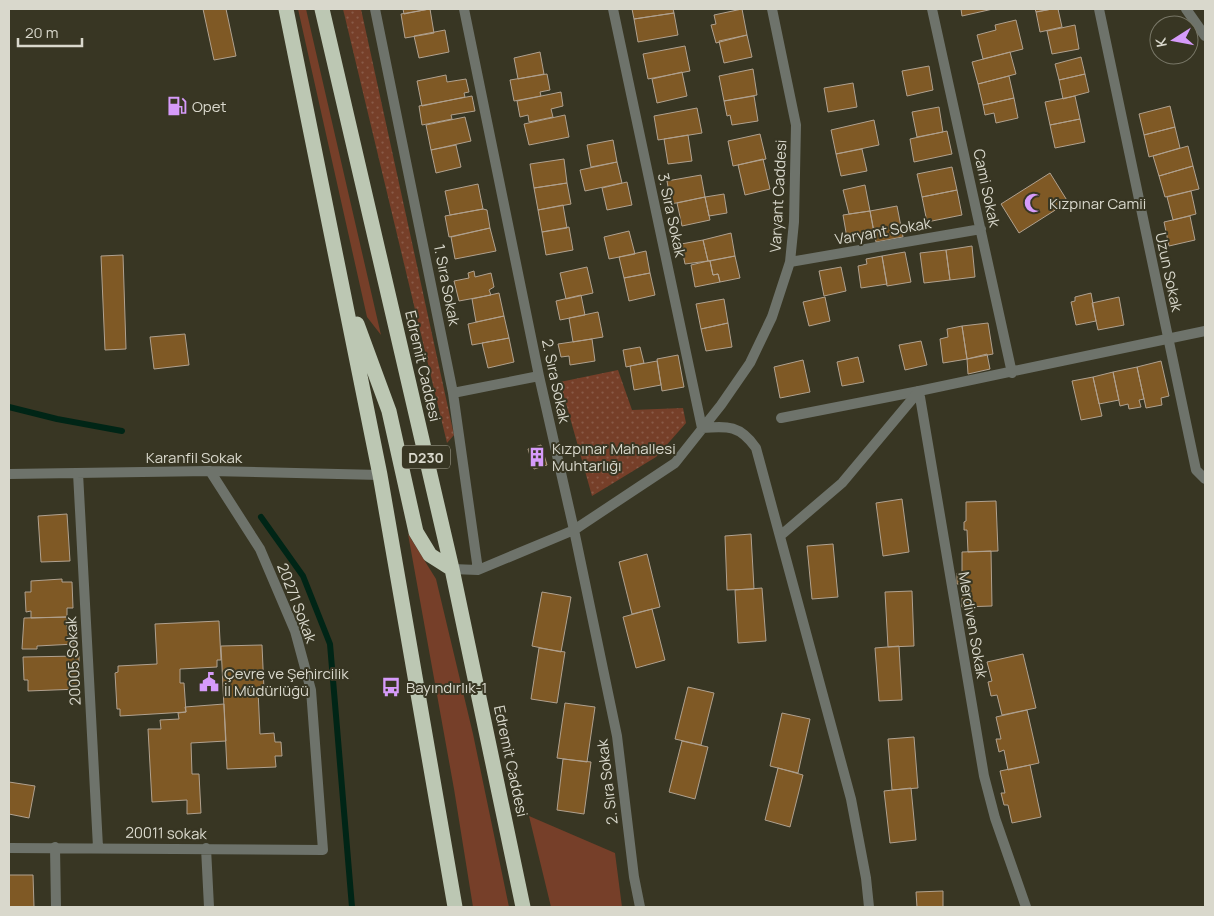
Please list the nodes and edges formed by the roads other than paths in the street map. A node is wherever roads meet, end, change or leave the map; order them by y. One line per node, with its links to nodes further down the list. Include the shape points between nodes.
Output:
1 (286, 9): 13 (highway)
2 (322, 9): 29 (highway, Edremit Caddesi / D230)
3 (375, 9): 19 (street, 1. Sıra Sokak)
4 (464, 9): 17 (street, 2. Sıra Sokak)
5 (613, 9): 21 (street, 3. Sıra Sokak)
6 (772, 9): 12 (street, Varyant Caddesi, via 796,125)
7 (932, 9): 11 (street, Cami Sokak)
8 (1099, 9): 15 (street, Uzun Sokak)
9 (1186, 9): 10 (street)
10 (1205, 36)
11 (981, 229): 12 (street, Varyant Sokak); 16 (street, Cami Sokak)
12 (790, 262): 21 (street, Varyant Caddesi, via 772,317 750,363)
13 (341, 278): 25 (highway); 29 (highway, via 389,411 416,532 430,555)
14 (1205, 331): 15 (street)
15 (1167, 338): 16 (street); 26 (street, Uzun Sokak, via 1196,470)
16 (1012, 373): 18 (street)
17 (539, 376): 19 (street); 27 (street, 2. Sıra Sokak)
18 (919, 391): 20 (street); 28 (street, via 842,482); 42 (street, Merdiven Sokak, via 984,776)
19 (453, 393): 30 (street, 1. Sıra Sokak)
20 (781, 418)
21 (702, 428): 27 (street, Varyant Caddesi, via 675,463); 28 (street, via 726,426 738,430 756,448)
22 (210, 470): 23 (street, Karanfil Sokak); 25 (street, Karanfil Sokak); 35 (street, 20271 Sokak, via 260,550 294,631 311,690)
23 (78, 473): 24 (street, Karanfil Sokak); 31 (street, 20005 Sokak)
24 (9, 474)
25 (380, 475): 38 (highway)
26 (1205, 479)
27 (574, 530): 30 (street, Varyant Caddesi); 40 (street, 2. Sıra Sokak, via 617,736)
28 (780, 536): 41 (street, via 851,799)
29 (452, 568): 30 (street, Varyant Caddesi); 39 (highway, Edremit Caddesi / D230)
30 (478, 570)
31 (98, 847): 33 (street, 20011 sokak); 34 (street, 20011 sokak)
32 (9, 848): 33 (street, 20011 sokak)
33 (55, 848): 36 (street)
34 (206, 848): 35 (street, 20011 sokak); 37 (street)
35 (323, 850)
36 (56, 907)
37 (210, 907)
38 (455, 907)
39 (523, 907)
40 (640, 907)
41 (869, 907)
42 (1026, 907)

